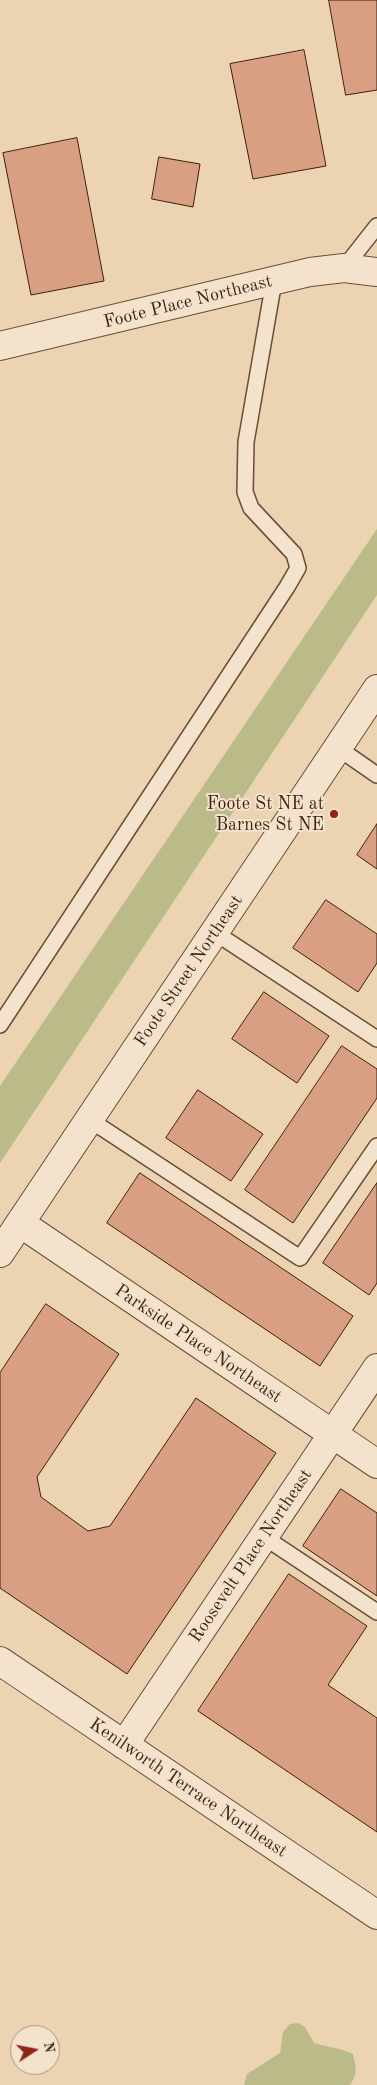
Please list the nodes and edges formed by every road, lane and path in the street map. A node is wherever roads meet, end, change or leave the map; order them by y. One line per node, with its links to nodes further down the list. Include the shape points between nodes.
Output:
1 (377, 226): 3 (lane)
2 (377, 256): 3 (lane)
3 (344, 268): 4 (street, Foote Place Northeast); 5 (street, Foote Place Northeast)
4 (377, 272)
5 (274, 281): 6 (street, Foote Place Northeast); 11 (lane, via 246,442 245,492 251,508 294,554 298,568)
6 (0, 346)
7 (377, 689): 8 (street, Foote Street Northeast)
8 (338, 748): 9 (lane); 10 (street, Foote Street Northeast)
9 (377, 774)
10 (214, 932): 12 (lane); 13 (street, Foote Street Northeast)
11 (0, 1025)
12 (377, 1039)
13 (90, 1120): 14 (lane, via 300,1258); 15 (street, Foote Street Northeast)
14 (377, 1146)
15 (20, 1223): 16 (street, Foote Street Northeast); 18 (street, Parkside Place Northeast)
16 (0, 1253)
17 (377, 1368): 18 (street, Roosevelt Place Northeast)
18 (333, 1434): 19 (street, Parkside Place Northeast); 20 (street, Roosevelt Place Northeast)
19 (377, 1464)
20 (264, 1537): 21 (lane); 23 (street, Roosevelt Place Northeast)
21 (377, 1612)
22 (0, 1661): 23 (street, Kenilworth Terrace Northeast)
23 (124, 1745): 24 (street, Kenilworth Terrace Northeast)
24 (377, 1915)

